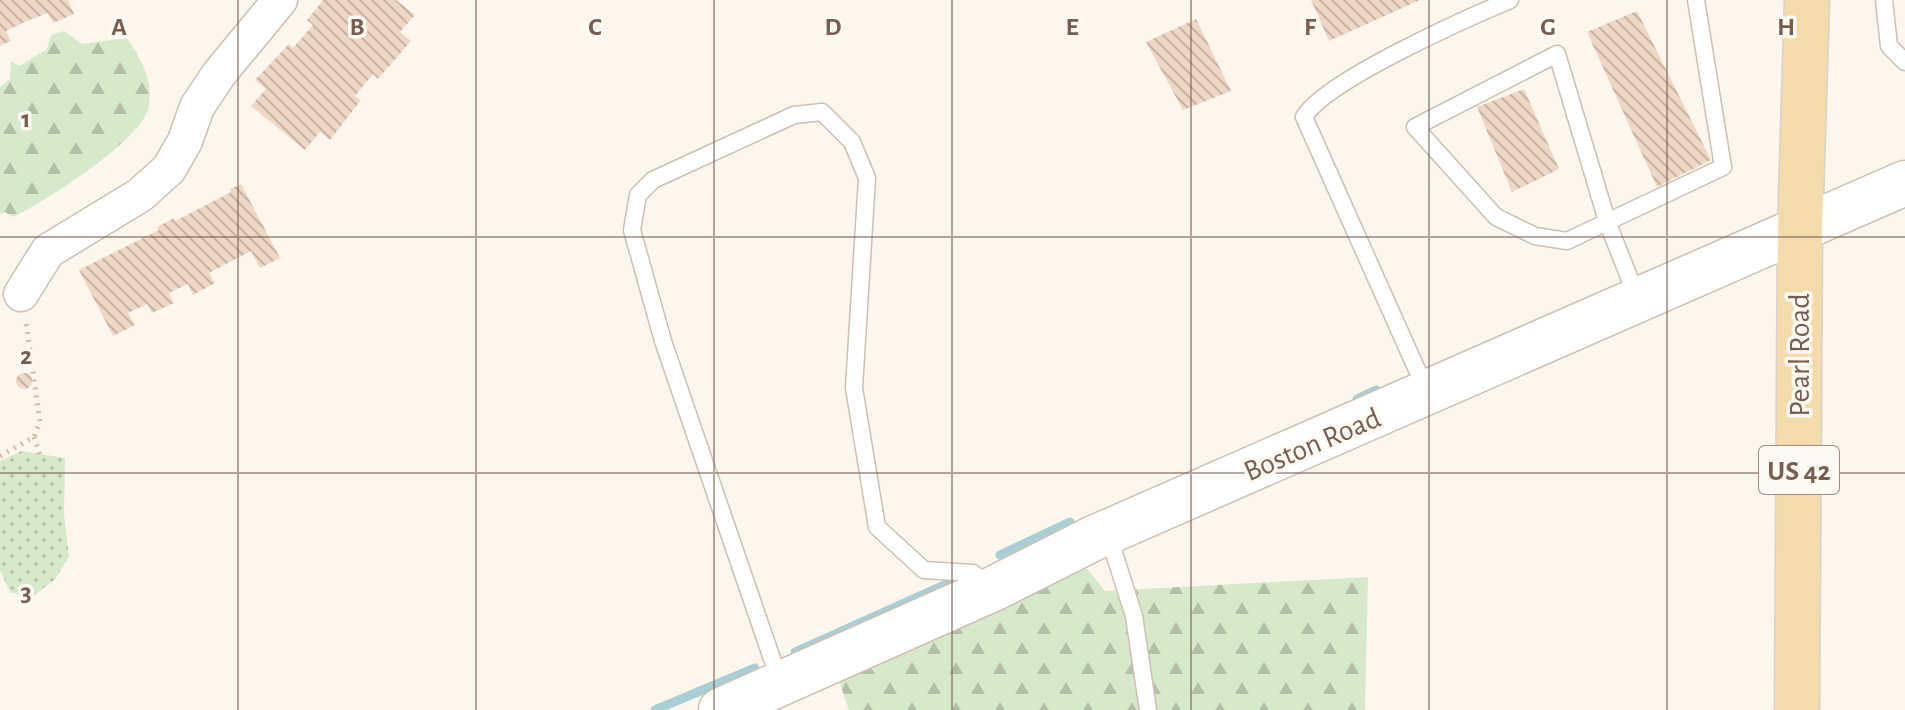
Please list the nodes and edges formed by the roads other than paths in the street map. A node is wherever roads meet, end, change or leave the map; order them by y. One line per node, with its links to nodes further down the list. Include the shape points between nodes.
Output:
1 (280, 0): 10 (street, via 197,107 169,169 140,195 48,251)
2 (1510, 0): 12 (lane, via 1364,73 1311,105 1304,117)
3 (1696, 0): 8 (lane, via 1723,167)
4 (1807, 0): 9 (main road, Pearl Road / US 42)
5 (1884, 0): 6 (lane, via 1889,46)
6 (1905, 62)
7 (1905, 183): 9 (street, Boston Road)
8 (1608, 224): 8 (lane, via 1557,54 1415,127 1496,217 1535,236 1567,241); 11 (lane)
9 (1800, 229): 11 (street, Boston Road); 18 (main road, Pearl Road / US 42)
10 (21, 294)
11 (1639, 302): 12 (street, Boston Road)
12 (1428, 394): 13 (street, Boston Road)
13 (1108, 532): 14 (street, Boston Road); 17 (lane, via 1134,616)
14 (995, 588): 15 (street, Boston Road); 15 (lane, via 973,573 924,570 877,527 854,388 867,178 852,142 822,112 794,115 653,180 638,195 632,230 663,341)
15 (780, 684): 16 (street, Boston Road)
16 (721, 710)
17 (1148, 710)
18 (1797, 710)

